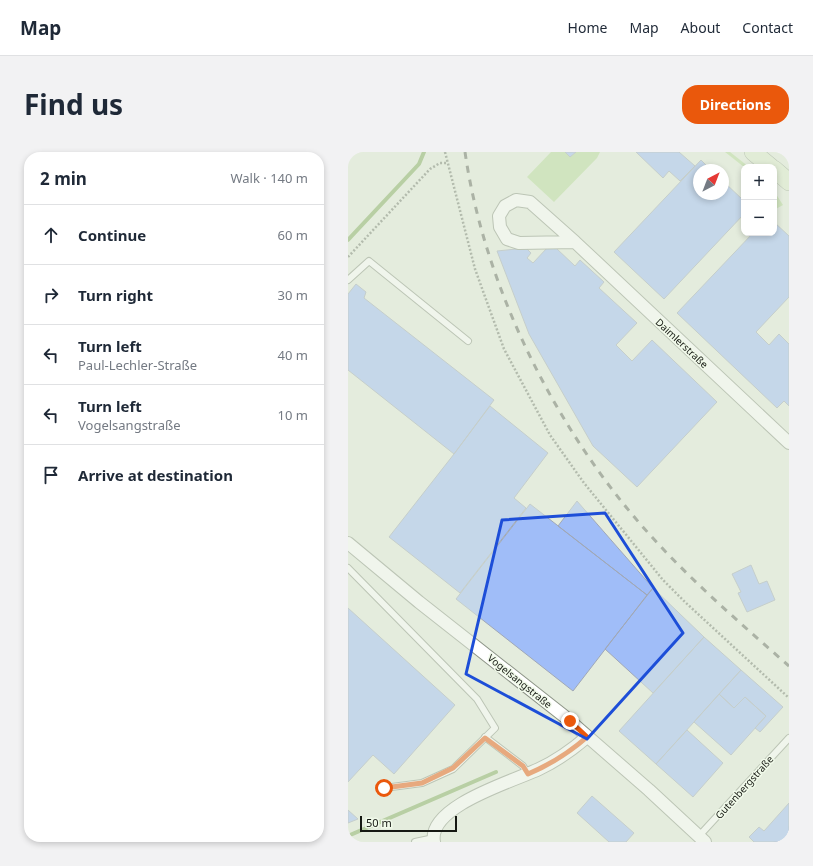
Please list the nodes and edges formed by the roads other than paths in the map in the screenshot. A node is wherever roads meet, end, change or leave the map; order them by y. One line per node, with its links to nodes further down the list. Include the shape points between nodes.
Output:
1 (753, 152): 2 (street)
2 (767, 164)
3 (777, 172): 4 (street)
4 (789, 182)
5 (575, 242): 5 (street, Daimlerstraße, via 519,243 507,239 500,228 499,216 505,206 516,200 530,202); 8 (street, Daimlerstraße)
6 (348, 280): 7 (lane, via 369,261)
7 (468, 341)
8 (789, 443)
9 (348, 543): 11 (street, Vogelsangstraße)
10 (348, 568): 12 (lane, via 477,699 495,728)
11 (587, 737): 14 (street, via 540,769); 16 (street, Vogelsangstraße)
12 (485, 738): 14 (lane, via 523,766); 15 (lane, via 453,768 422,783)
13 (789, 738): 16 (lane, Gutenbergstraße)
14 (528, 774): 17 (street, via 482,792 454,808 438,825)
15 (384, 788)
16 (702, 839)
17 (434, 840): 18 (lane)
18 (415, 842)

